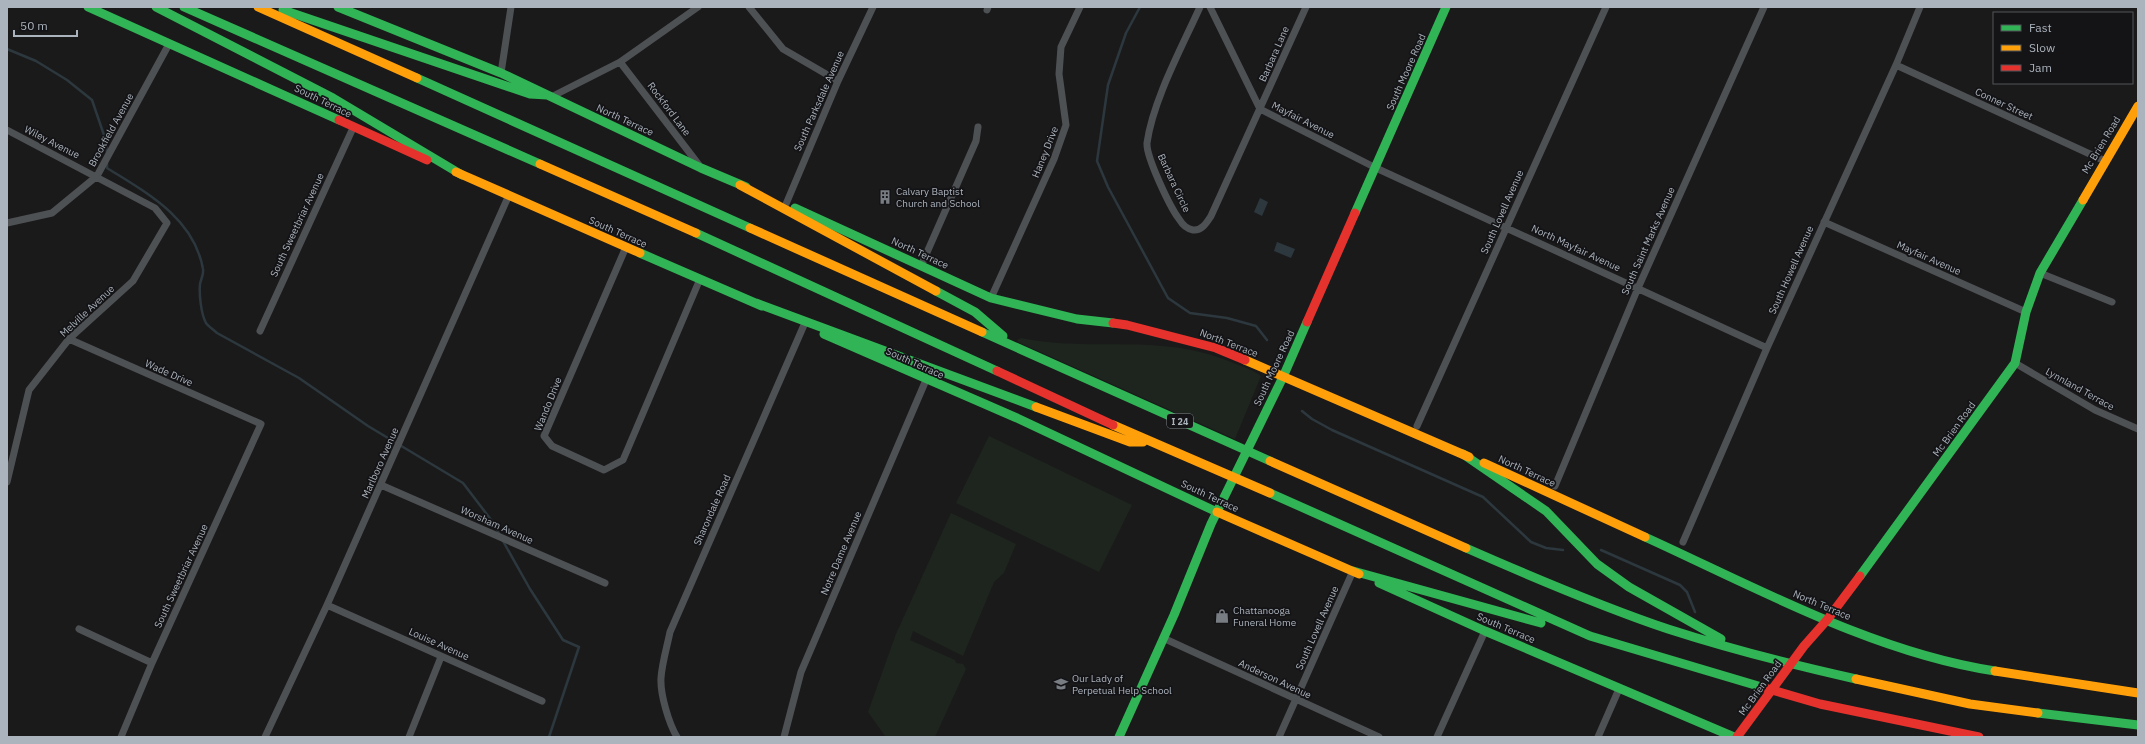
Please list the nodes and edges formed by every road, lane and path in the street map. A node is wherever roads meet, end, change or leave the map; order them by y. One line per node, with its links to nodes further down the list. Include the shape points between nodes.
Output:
1 (88, 7): 19 (main road, South Terrace)
2 (156, 7): 33 (main road, via 333,98)
3 (184, 7): 62 (main road, via 687,229)
4 (258, 7): 54 (main road, I 24)
5 (275, 7): 24 (main road, via 530,94)
6 (338, 7): 22 (main road, North Terrace)
7 (511, 7): 22 (street)
8 (698, 7): 20 (street)
9 (749, 7): 23 (street, via 783,49)
10 (873, 7): 23 (street, South Parksdale Avenue)
11 (1080, 7): 47 (street, Haney Drive, via 1061,47 1059,74 1066,125 1054,159)
12 (1200, 7): 26 (street, Barbara Circle, via 1159,101 1147,145 1150,161 1179,219 1186,227 1194,230 1203,227 1211,216)
13 (1210, 7): 26 (street, Mayfair Avenue)
14 (1306, 7): 26 (street, Barbara Lane)
15 (1446, 7): 32 (main road, South Moore Road)
16 (1606, 7): 41 (street, South Lovell Avenue)
17 (1764, 7): 46 (street, South Saint Marks Avenue)
18 (1920, 7): 21 (street, South Howell Avenue)
19 (169, 44): 28 (main road, South Terrace, via 291,97); 34 (street, Brookfield Avenue)
20 (620, 62): 24 (street); 31 (street, Rockford Lane)
21 (1896, 65): 30 (street, Conner Street); 38 (street, South Howell Avenue)
22 (501, 73): 24 (main road, North Terrace)
23 (838, 81): 37 (street, South Parksdale Avenue)
24 (549, 96): 31 (main road, North Terrace)
25 (2138, 106): 30 (main road, Mc Brien Road)
26 (1260, 109): 32 (street, Mayfair Avenue)
27 (978, 127): 43 (street, via 976,141)
28 (353, 128): 33 (main road, South Terrace); 52 (street, South Sweetbriar Avenue)
29 (7, 130): 34 (street, Wiley Avenue)
30 (2105, 161): 44 (main road, Mc Brien Road)
31 (701, 168): 35 (main road, North Terrace)
32 (1376, 168): 41 (street, North Mayfair Avenue); 57 (main road, South Moore Road)
33 (462, 175): 36 (main road, South Terrace)
34 (97, 176): 39 (street, Brookfield Avenue, via 52,213); 40 (street, Wiley Avenue, via 155,208)
35 (740, 185): 37 (main road, North Terrace); 54 (main road, via 975,312)
36 (509, 195): 42 (main road, South Terrace); 66 (street, Marlboro Avenue)
37 (786, 204): 43 (main road, North Terrace)
38 (1824, 222): 50 (street, Mayfair Avenue); 55 (street, South Howell Avenue)
39 (7, 223)
40 (167, 223): 53 (street, Melville Avenue, via 133,281)
41 (1506, 227): 46 (street, North Mayfair Avenue); 60 (street, South Lovell Avenue)
42 (626, 248): 45 (main road, South Terrace); 45 (street, Wando Drive, via 544,436 552,446 604,470 623,460)
43 (922, 266): 47 (main road, North Terrace)
44 (2040, 273): 48 (street); 50 (main road, Mc Brien Road)
45 (700, 279): 49 (main road, South Terrace)
46 (1638, 288): 55 (street, North Mayfair Avenue); 67 (street, South Saint Marks Avenue)
47 (991, 298): 57 (main road, North Terrace, via 1077,319 1126,325 1182,337 1216,348)
48 (2112, 302)
49 (756, 303): 51 (main road, South Terrace); 62 (main road, via 1130,442)
50 (2026, 312): 56 (main road, Mc Brien Road)
51 (804, 325): 58 (main road, South Terrace); 90 (street, Sharondale Road, via 670,632 661,679 672,730)
52 (260, 331)
53 (69, 339): 59 (street, Wade Drive); 64 (street, Melville Avenue, via 29,390)
54 (1015, 346): 78 (main road, I 24, via 1537,579 1668,629)
55 (1767, 348): 69 (street, South Howell Avenue)
56 (2015, 363): 61 (street, Lynnland Terrace, via 2095,410); 73 (main road, Mc Brien Road, via 1902,522)
57 (1283, 377): 63 (main road, North Terrace); 68 (main road, South Moore Road)
58 (926, 380): 68 (main road, South Terrace, via 1017,418); 91 (street, Notre Dame Avenue, via 801,672)
59 (261, 424): 80 (street, South Sweetbriar Avenue)
60 (1417, 426)
61 (2138, 429)
62 (1151, 442): 76 (main road)
63 (1463, 454): 73 (main road, North Terrace); 78 (main road, via 1546,510 1596,564 1629,587)
64 (10, 459): 65 (street)
65 (7, 482)
66 (381, 486): 71 (street, Worsham Avenue); 72 (street, Marlboro Avenue)
67 (1555, 486)
68 (1218, 512): 70 (main road, South Terrace); 77 (main road, South Moore Road)
69 (1683, 542)
70 (1354, 571): 75 (main road, South Terrace); 76 (main road); 83 (street, South Lovell Avenue)
71 (605, 583)
72 (328, 605): 79 (street, Louise Avenue); 88 (street, Marlboro Avenue)
73 (1827, 620): 82 (main road, North Terrace, via 1908,651 1993,671); 86 (main road, Mc Brien Road, via 1804,646)
74 (79, 629): 80 (street)
75 (1484, 631): 81 (main road, South Terrace); 95 (street)
76 (1590, 636): 97 (main road, via 1820,704)
77 (1163, 638): 83 (street, Anderson Avenue); 92 (main road, South Moore Road)
78 (1742, 650): 85 (main road, I 24, via 1970,704 2078,720)
79 (441, 657): 84 (street, Louise Avenue); 89 (street)
80 (152, 663): 87 (street, South Sweetbriar Avenue)
81 (1619, 689): 86 (main road, South Terrace); 96 (street)
82 (2138, 693)
83 (1296, 700): 93 (street, South Lovell Avenue); 94 (street, Anderson Avenue)
84 (542, 701)
85 (2138, 725)
86 (1737, 735)
87 (121, 737)
88 (265, 737)
89 (409, 737)
90 (678, 737)
91 (784, 737)
92 (1119, 737)
93 (1279, 737)
94 (1379, 737)
95 (1437, 737)
96 (1598, 737)
97 (1979, 737)

